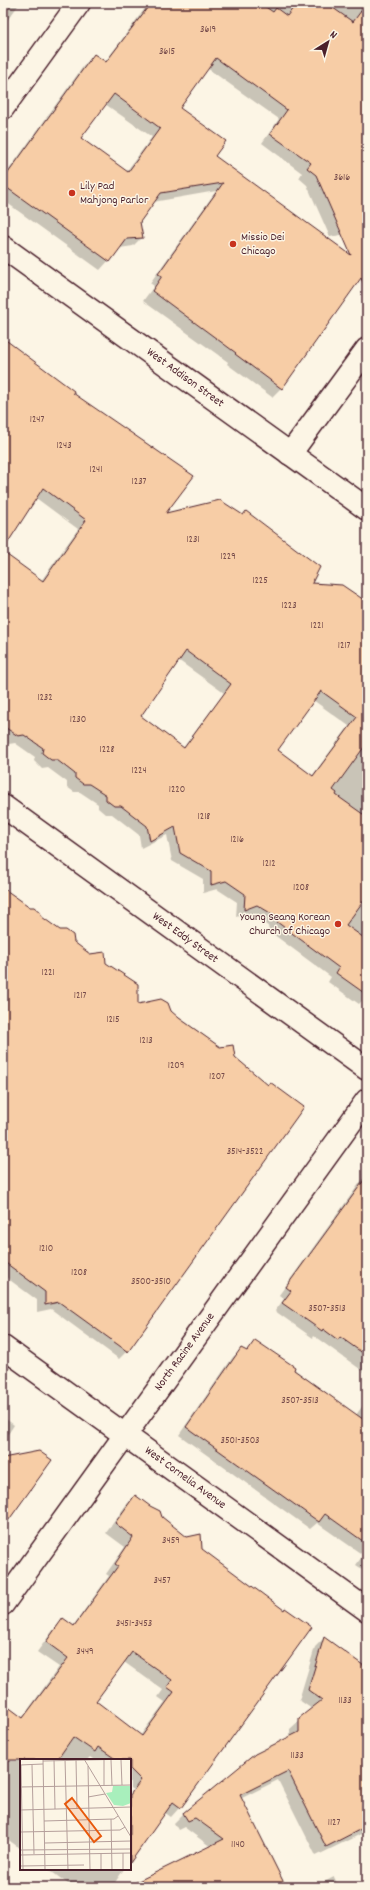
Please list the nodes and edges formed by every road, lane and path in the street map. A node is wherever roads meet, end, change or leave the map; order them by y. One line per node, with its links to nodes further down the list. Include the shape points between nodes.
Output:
1 (79, 3): 2 (street)
2 (3, 108)
3 (3, 247): 5 (street, West Addison Street)
4 (367, 349): 5 (street)
5 (290, 454): 6 (street, West Addison Street)
6 (367, 509)
7 (3, 806): 8 (street, West Eddy Street)
8 (367, 1069)
9 (367, 1100): 11 (street, North Racine Avenue)
10 (3, 1347): 11 (street, West Cornelia Avenue)
11 (125, 1435): 12 (street, North Racine Avenue); 13 (street, West Cornelia Avenue)
12 (3, 1604)
13 (367, 1610)

